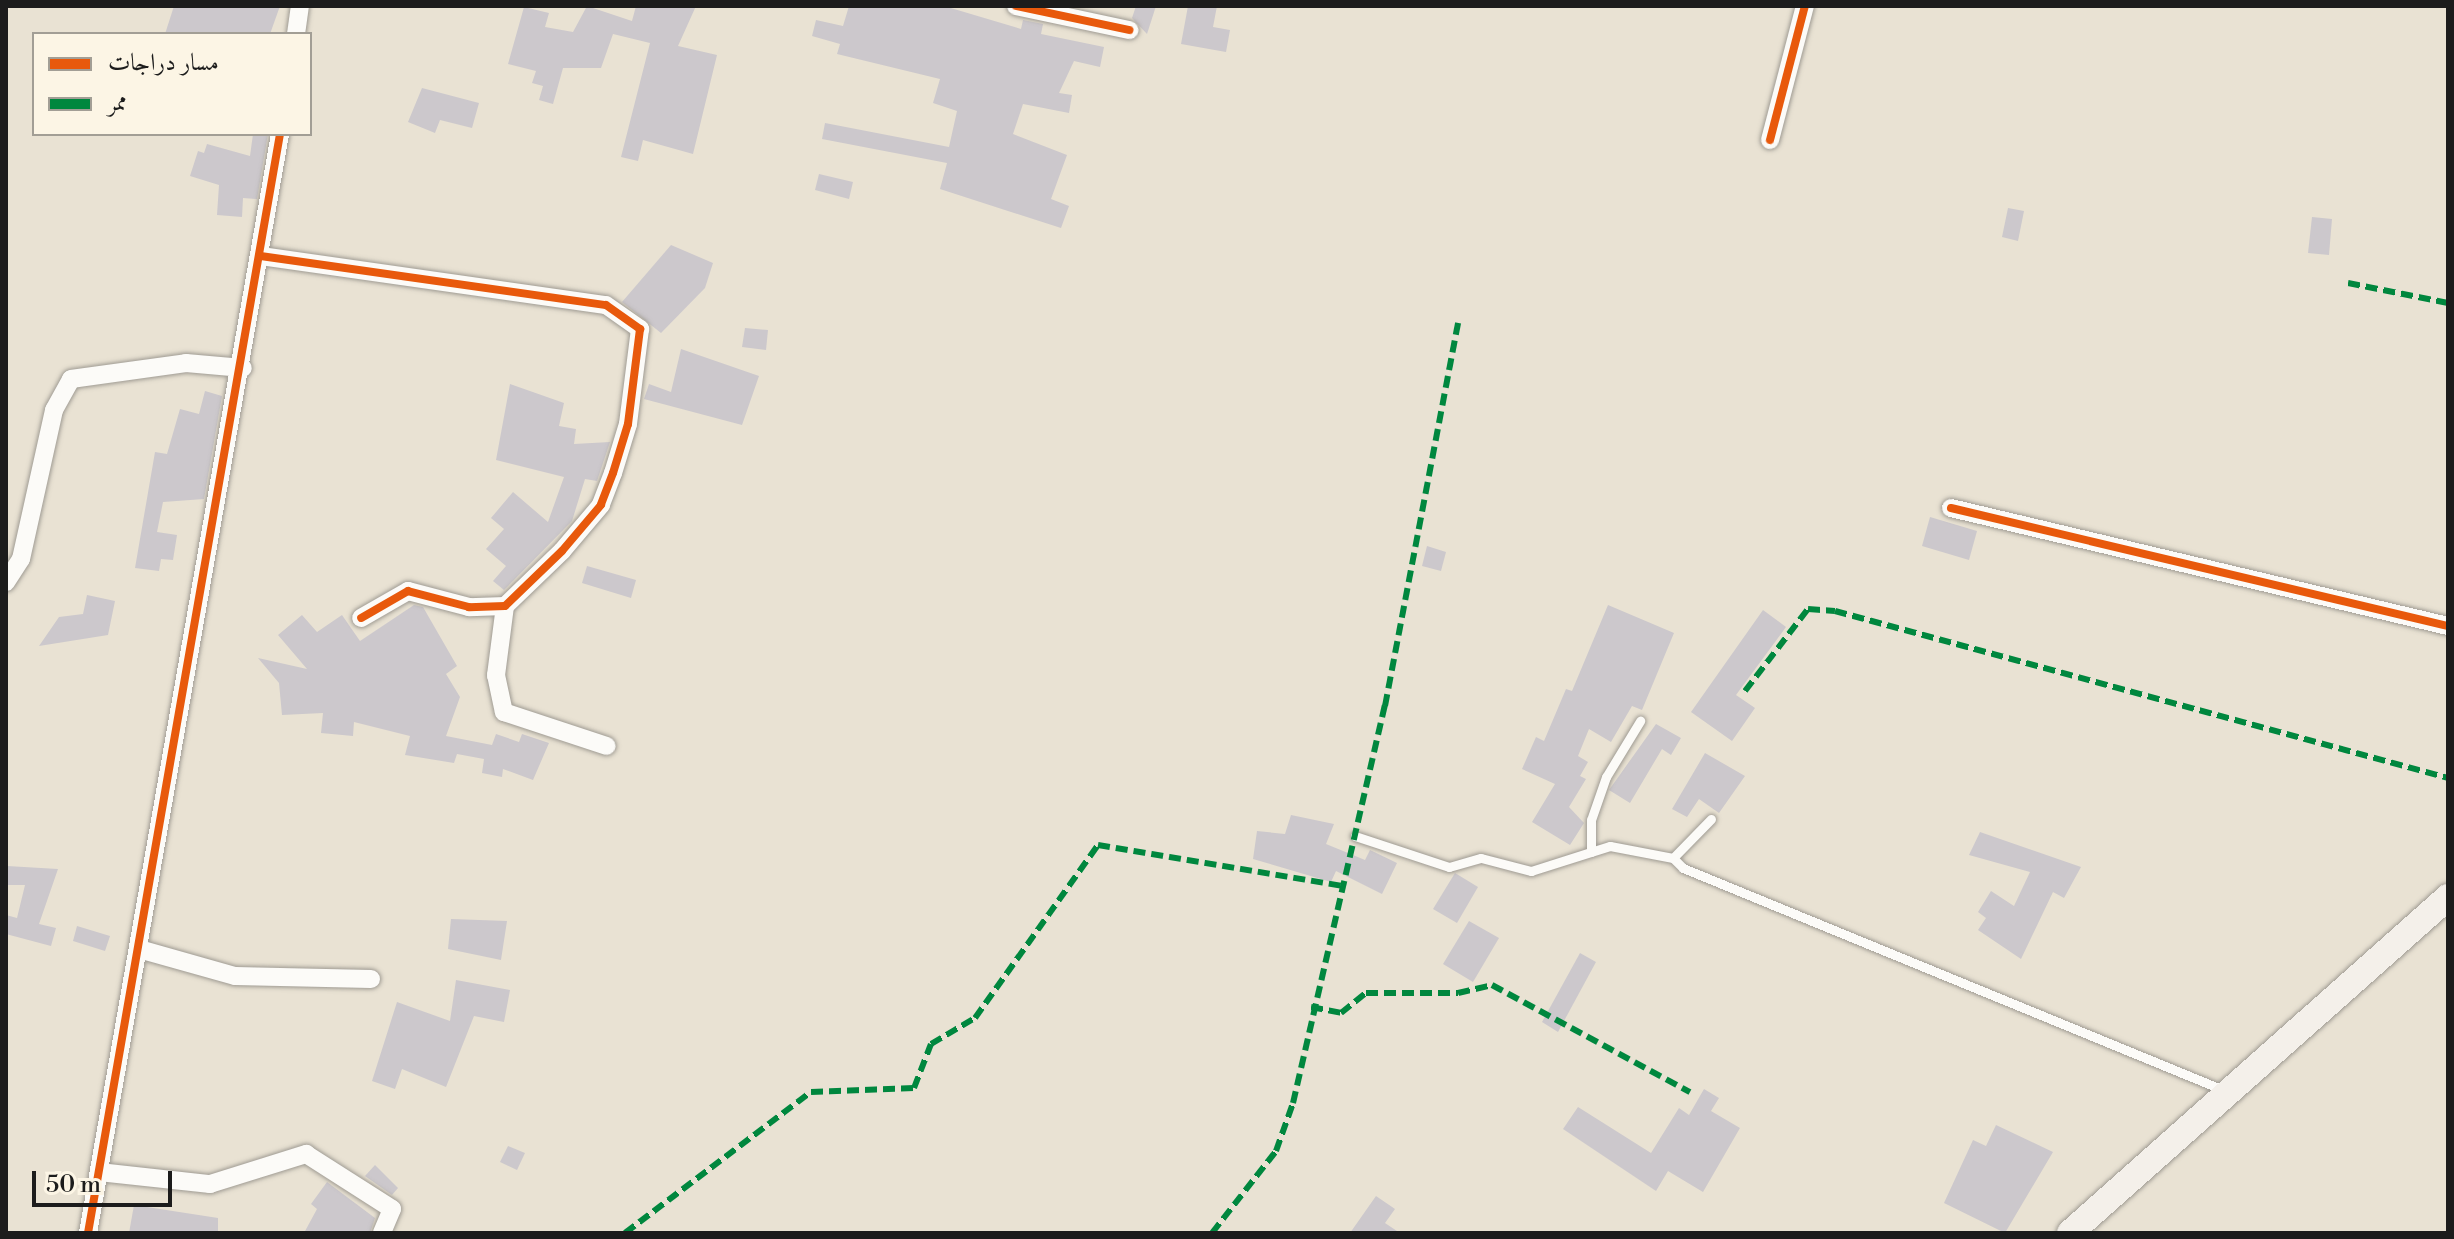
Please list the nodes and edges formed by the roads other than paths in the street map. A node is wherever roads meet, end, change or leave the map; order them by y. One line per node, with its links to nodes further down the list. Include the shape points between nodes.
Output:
1 (300, 6): 5 (street)
2 (1016, 6): 4 (street)
3 (1805, 6): 7 (street)
4 (1129, 30)
5 (296, 32)
6 (280, 136): 8 (street)
7 (1770, 140)
8 (261, 256): 9 (street); 12 (street, via 606,305 634,320 642,338 628,424 601,505)
9 (243, 368): 11 (street, via 186,363 71,379 54,410 21,559); 22 (street)
10 (1951, 508): 14 (street)
11 (6, 582)
12 (505, 606): 13 (street, via 469,607 408,591); 16 (street, via 496,675 504,712)
13 (361, 618)
14 (2448, 626)
15 (1640, 721): 19 (lane, via 1606,777 1591,820)
16 (607, 746)
17 (1711, 819): 20 (lane)
18 (1355, 836): 19 (lane, via 1449,867 1481,858 1531,871)
19 (1591, 852): 20 (lane, via 1610,846)
20 (1673, 858): 24 (lane)
21 (2448, 897): 24 (main road)
22 (139, 949): 23 (street, via 235,976); 25 (street)
23 (371, 979)
24 (2229, 1092): 28 (main road)
25 (99, 1172): 26 (street); 27 (street, via 210,1184 306,1154 392,1209)
26 (88, 1233)
27 (382, 1233)
28 (2070, 1233)

